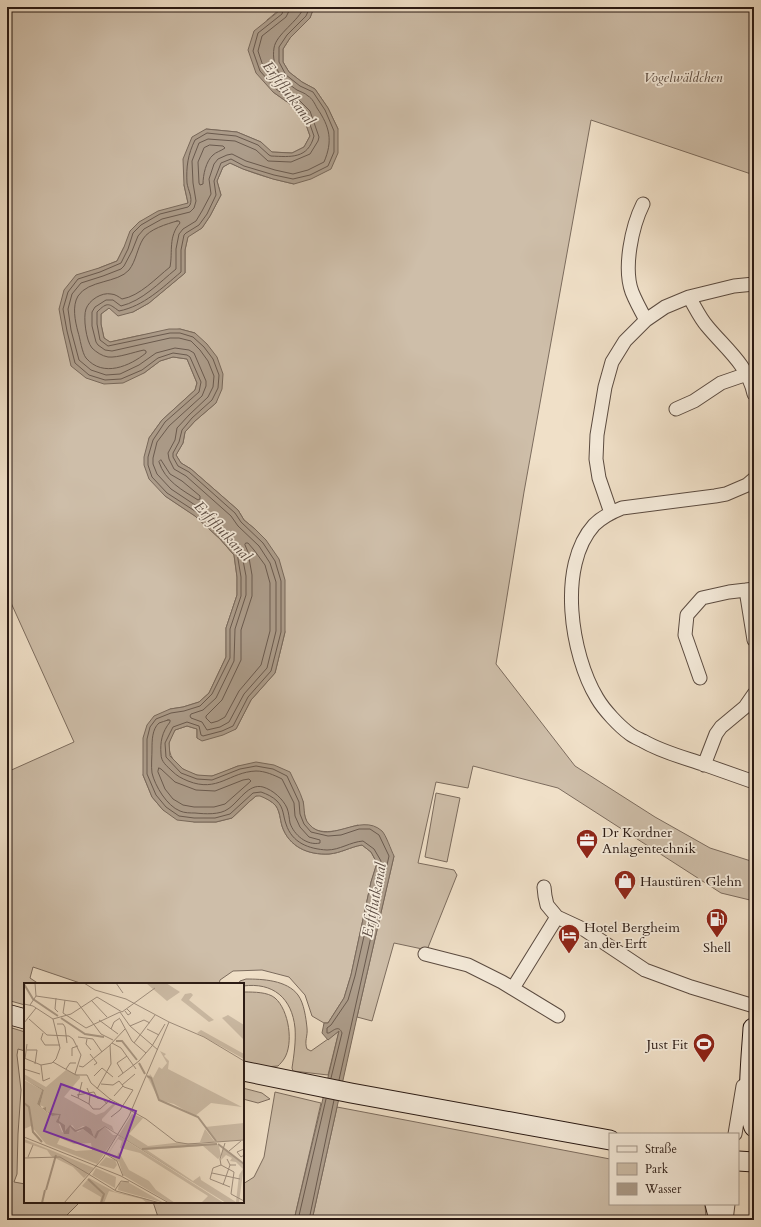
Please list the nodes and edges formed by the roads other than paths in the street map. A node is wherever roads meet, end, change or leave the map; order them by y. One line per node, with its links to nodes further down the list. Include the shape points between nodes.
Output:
1 (643, 204): 4 (street, via 635,222 628,266 632,291)
2 (754, 284): 3 (street)
3 (689, 297): 4 (street, via 664,307); 5 (street, via 706,325 738,360)
4 (646, 320): 9 (street, via 622,346 612,362 605,388 596,459)
5 (747, 374): 6 (street); 7 (street, via 720,383 694,401)
6 (754, 394)
7 (676, 409)
8 (754, 479): 9 (street, via 726,494 631,506)
9 (610, 513): 14 (street, via 594,525 587,535 573,573 572,613 575,637 589,682 598,700 631,735 668,753)
10 (750, 589): 11 (street); 12 (street, via 702,598 687,615 685,635)
11 (754, 640)
12 (700, 678)
13 (754, 694): 14 (street, via 745,707 716,734)
14 (704, 764): 15 (street)
15 (754, 782)
16 (544, 887): 17 (street, via 547,905)
17 (557, 917): 19 (street); 20 (street, via 585,930 645,970)
18 (425, 954): 19 (street, via 468,965)
19 (513, 988): 22 (street)
20 (754, 1006)
21 (7, 1014): 23 (main road)
22 (558, 1016)
23 (24, 1019)
24 (754, 1025): 26 (main road, via 750,1118); 27 (street)
25 (244, 1071): 28 (main road)
26 (754, 1127)
27 (735, 1133)
28 (609, 1140)
29 (739, 1161): 30 (main road)
30 (754, 1162)
31 (715, 1205): 33 (main road)
32 (726, 1205): 34 (street)
33 (719, 1220)
34 (724, 1220)

